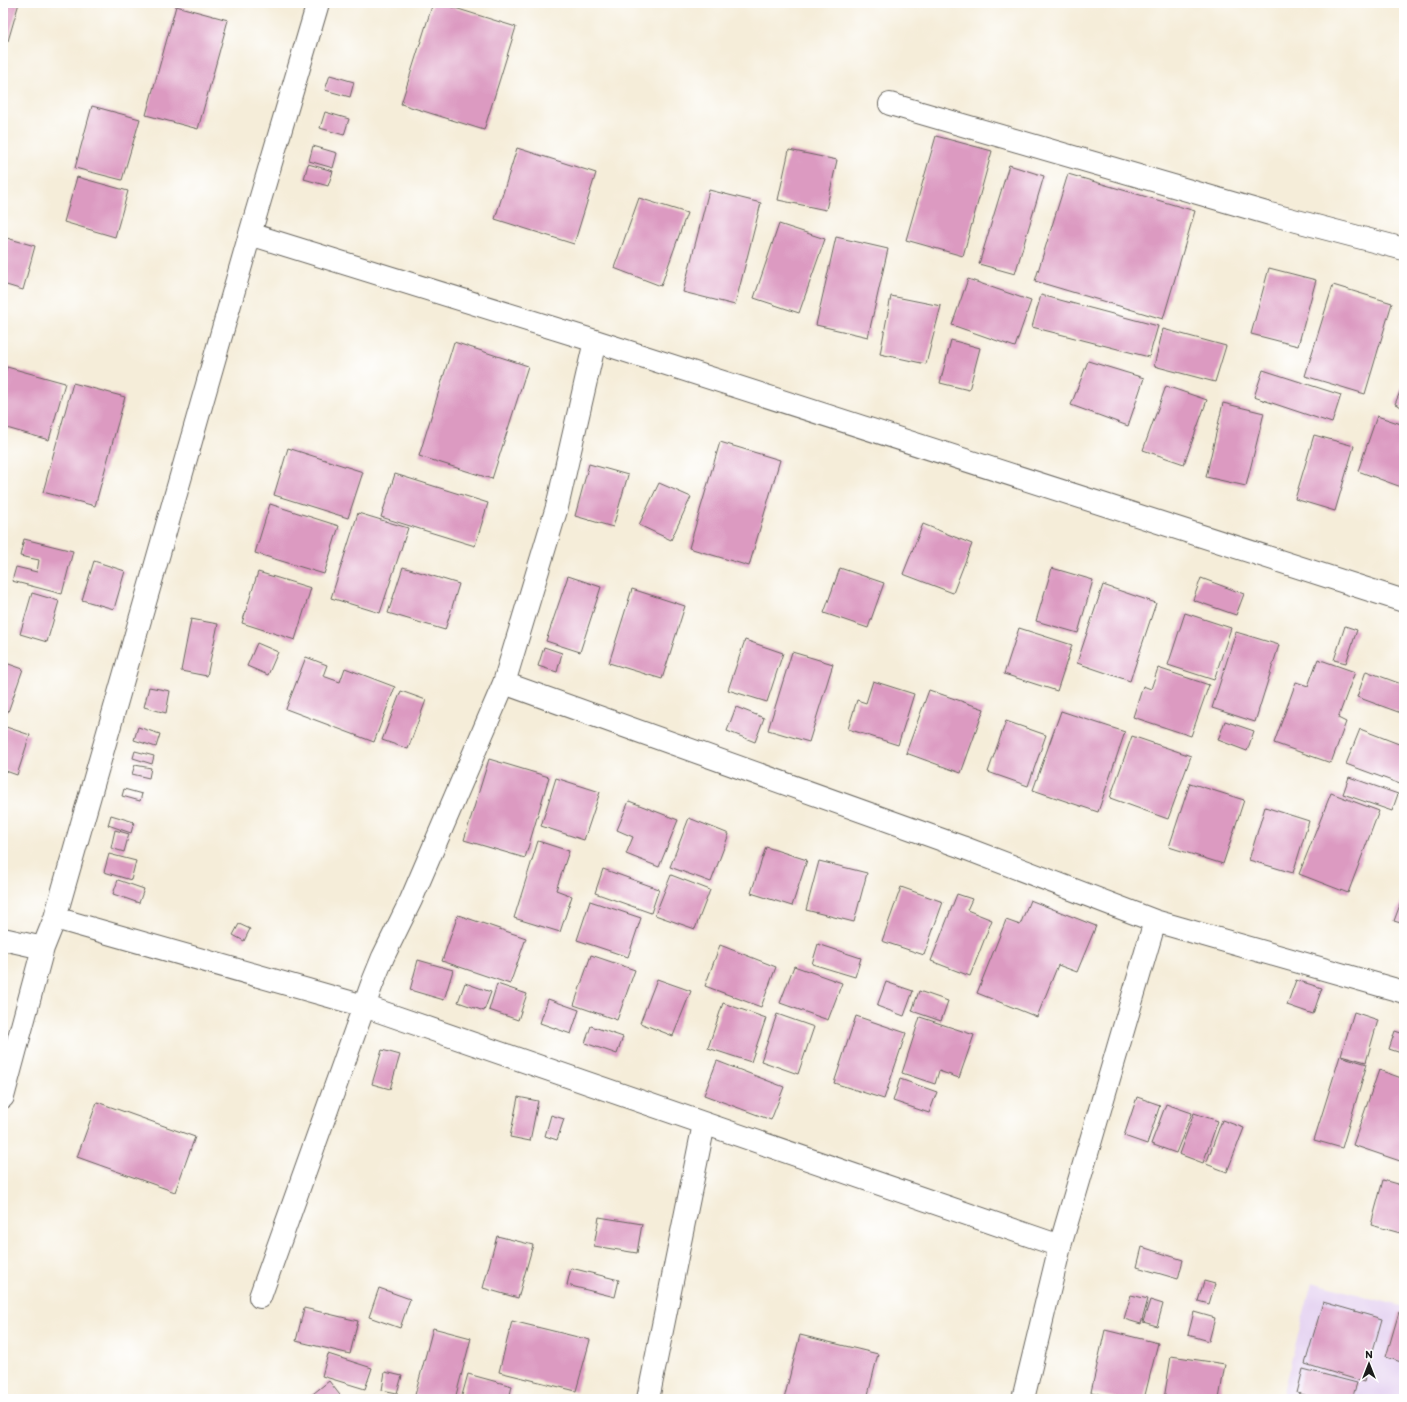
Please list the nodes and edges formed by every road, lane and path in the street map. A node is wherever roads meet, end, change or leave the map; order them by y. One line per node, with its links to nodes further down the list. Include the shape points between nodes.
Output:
1 (318, 3): 3 (street)
2 (890, 104): 4 (street, via 1270,214)
3 (250, 234): 5 (street); 8 (street)
4 (1404, 249)
5 (595, 341): 6 (street); 7 (street, via 557,507)
6 (1404, 601)
7 (504, 683): 9 (street, via 962,847); 13 (street, via 383,956)
8 (55, 918): 11 (street); 13 (street)
9 (1155, 921): 12 (street); 16 (street)
10 (3, 939): 11 (street)
11 (43, 948): 14 (street)
12 (1404, 992)
13 (364, 1006): 15 (street); 17 (street)
14 (3, 1097)
15 (704, 1124): 16 (street); 18 (street)
16 (1060, 1246): 19 (street)
17 (260, 1297)
18 (648, 1399)
19 (1023, 1399)

